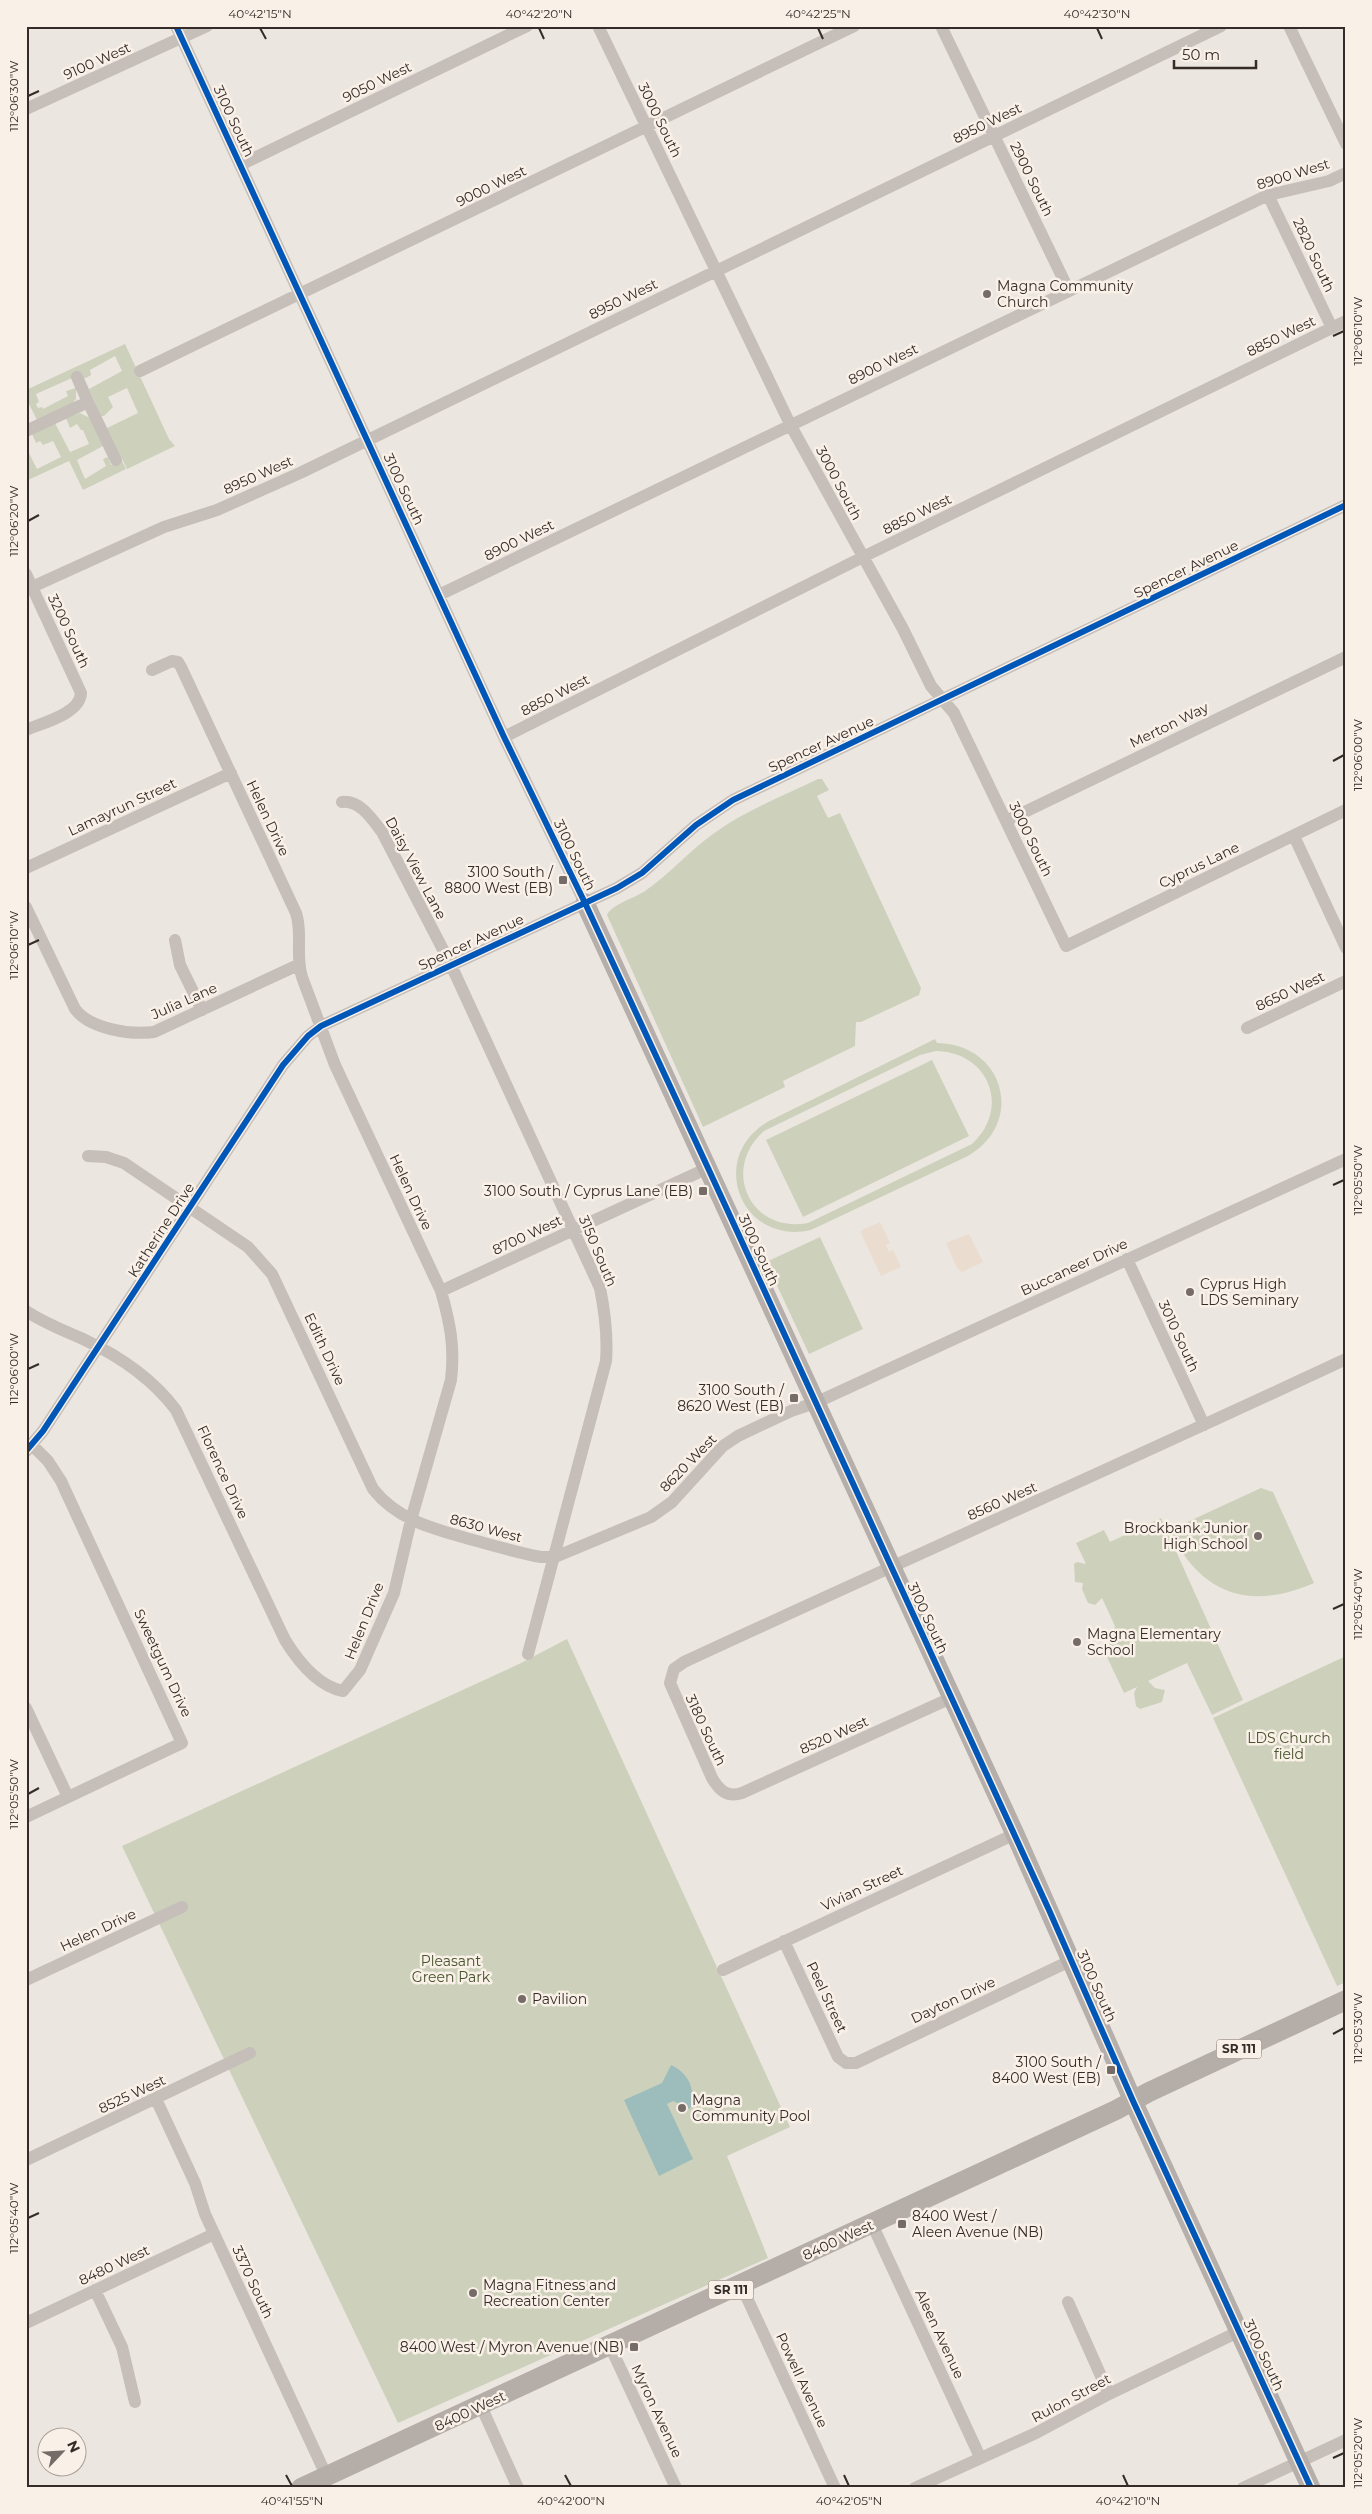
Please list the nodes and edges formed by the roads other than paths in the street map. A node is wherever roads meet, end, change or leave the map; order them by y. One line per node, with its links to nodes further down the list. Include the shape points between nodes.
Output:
1 (176, 26): 9 (street, 3100 South)
2 (207, 26): 9 (street, 9100 West)
3 (527, 26): 14 (street, 9050 West)
4 (598, 26): 11 (street, 3000 South)
5 (854, 26): 11 (street, 9000 West)
6 (941, 26): 12 (street, 2900 South)
7 (1221, 26): 12 (street, 8950 West)
8 (1288, 26): 13 (street)
9 (182, 39): 10 (street, 9100 West); 14 (street, 3100 South)
10 (26, 109)
11 (647, 127): 17 (street, 3000 South); 19 (street, 9000 West)
12 (994, 136): 17 (street, 8950 West); 18 (street, 2900 South)
13 (1346, 144)
14 (240, 165): 19 (street, 3100 South)
15 (1346, 174): 16 (street, 8900 West)
16 (1268, 195): 18 (street, 8900 West); 21 (street, 2820 South)
17 (717, 270): 25 (street, 3000 South); 27 (street, 8950 West)
18 (1069, 291): 25 (street, 8900 West)
19 (300, 295): 22 (street, 9000 West); 27 (street, 3100 South)
20 (1346, 321): 21 (street, 8850 West)
21 (1332, 328): 30 (street, 8850 West)
22 (140, 371)
23 (77, 377): 24 (street)
24 (88, 402): 26 (street); 28 (street)
25 (791, 426): 30 (street, 3000 South); 33 (street, 8900 West)
26 (26, 431)
27 (367, 439): 32 (street, 8950 West, via 241,500 164,527); 33 (street, 3100 South)
28 (116, 460)
29 (1346, 505): 36 (street, Spencer Avenue)
30 (863, 557): 36 (street, 3000 South, via 931,686); 38 (street, 8850 West)
31 (26, 574): 32 (street, 3200 South)
32 (32, 587): 37 (street, 3200 South, via 81,693 72,709)
33 (439, 595): 38 (street, 3100 South)
34 (1346, 657): 42 (street, Merton Way)
35 (152, 670): 39 (street, Helen Drive, via 172,661 178,662)
36 (944, 700): 42 (street, 3000 South, via 954,713); 45 (street, Spencer Avenue, via 734,800 696,825 642,873)
37 (26, 730)
38 (504, 737): 45 (street, 3100 South)
39 (231, 773): 44 (street, Lamayrun Street); 50 (street, Helen Drive, via 300,924)
40 (342, 802): 51 (street, Daisy View Lane, via 360,807 382,832)
41 (1346, 810): 43 (street, Cyprus Lane)
42 (1006, 821): 48 (street, 3000 South)
43 (1294, 836): 48 (street, Cyprus Lane); 49 (street)
44 (26, 868)
45 (585, 903): 51 (street, Spencer Avenue); 58 (street, 3100 South)
46 (26, 907): 53 (street, Julia Lane, via 70,1000 87,1021 148,1033)
47 (175, 940): 53 (street, via 180,965)
48 (1066, 946)
49 (1346, 948)
50 (298, 965): 53 (street, Julia Lane); 54 (street, Helen Drive)
51 (451, 965): 54 (street, Spencer Avenue); 60 (street, 3150 South)
52 (1346, 980): 55 (street, 8650 West)
53 (202, 1010)
54 (320, 1026): 59 (street, Katherine Drive, via 290,1056); 62 (street, Helen Drive, via 335,1065)
55 (1247, 1028)
56 (88, 1156): 59 (street, Edith Drive, via 124,1163)
57 (1346, 1159): 61 (street, Buccaneer Drive)
58 (708, 1168): 60 (street, 8700 West); 66 (street, 3100 South)
59 (191, 1208): 64 (street, Katherine Drive); 69 (street, Edith Drive, via 248,1247 272,1274 373,1488 384,1502)
60 (573, 1230): 62 (street, 8700 West); 70 (street, 3150 South, via 600,1288 608,1335 606,1361)
61 (1127, 1259): 66 (street, Buccaneer Drive); 67 (street, 3010 South)
62 (441, 1291): 69 (street, Helen Drive, via 451,1327 451,1380)
63 (26, 1311): 64 (street, Florence Drive)
64 (99, 1347): 68 (street, Katherine Drive); 74 (street, Florence Drive, via 144,1375 176,1410 285,1640 306,1669 331,1688)
65 (1346, 1359): 67 (street, 8560 West)
66 (815, 1403): 70 (street, 8620 West, via 738,1436 724,1446 663,1509); 71 (street, 3100 South)
67 (1204, 1425): 71 (street, 8560 West)
68 (29, 1448): 78 (street, Sweetgum Drive, via 48,1461 61,1481 182,1744)
69 (411, 1520): 70 (street, 8630 West, via 522,1554); 74 (street, Helen Drive, via 394,1593 383,1622 360,1670)
70 (555, 1557): 72 (street, 3150 South)
71 (891, 1567): 73 (street, 8560 West, via 684,1662); 75 (street, 3100 South)
72 (528, 1654)
73 (672, 1673): 77 (street, 3180 South, via 670,1688 712,1778 718,1788)
74 (343, 1691)
75 (952, 1698): 77 (street, 8520 West, via 742,1793); 80 (street, 3100 South)
76 (26, 1708): 78 (street)
77 (728, 1794)
78 (68, 1797): 79 (street, Sweetgum Drive)
79 (26, 1817)
80 (1015, 1834): 82 (street, Vivian Street); 83 (street, 3100 South)
81 (182, 1907): 85 (street, Helen Drive)
82 (784, 1941): 84 (street, Vivian Street); 88 (street, Peel Street, via 838,2056)
83 (1072, 1960): 88 (street, Dayton Drive, via 856,2063); 90 (street, 3100 South)
84 (723, 1970)
85 (26, 1980)
86 (1346, 2000): 90 (main road, 8400 West / SR 111)
87 (250, 2053): 89 (street, 8525 West)
88 (846, 2063)
89 (156, 2099): 91 (street, 8525 West); 93 (street, 3370 South, via 195,2183)
90 (1133, 2101): 92 (main road, 8400 West / SR 111); 98 (street, 3100 South)
91 (26, 2160)
92 (872, 2224): 94 (main road, 8400 West / SR 111); 104 (street, Aleen Avenue)
93 (214, 2234): 95 (street, 8480 West); 106 (street, 3370 South)
94 (741, 2285): 99 (main road, 8400 West / SR 111); 111 (street, Powell Avenue)
95 (95, 2290): 97 (street, 8480 West); 101 (street, via 124,2354)
96 (1068, 2302): 100 (street)
97 (26, 2323)
98 (1240, 2331): 100 (street, Rulon Street); 105 (street, 3100 South)
99 (610, 2346): 102 (main road, 8400 West / SR 111); 110 (street, Myron Avenue)
100 (1109, 2394): 104 (street, Rulon Street, via 1036,2434)
101 (135, 2402)
102 (481, 2406): 106 (main road, 8400 West / SR 111); 109 (street)
103 (1346, 2440): 105 (street)
104 (980, 2457): 112 (street, Rulon Street)
105 (1299, 2462): 113 (street); 114 (street, 3100 South)
106 (327, 2477): 107 (main road, 8400 West / SR 111); 108 (main road, 8400 West / SR 111)
107 (301, 2488)
108 (306, 2488)
109 (518, 2488)
110 (676, 2488)
111 (835, 2488)
112 (915, 2488)
113 (1242, 2488)
114 (1312, 2488)

